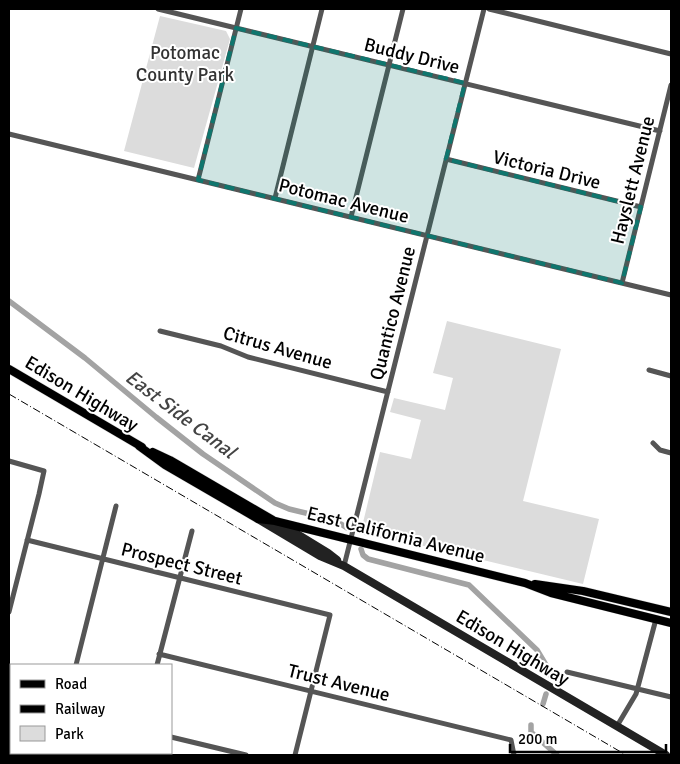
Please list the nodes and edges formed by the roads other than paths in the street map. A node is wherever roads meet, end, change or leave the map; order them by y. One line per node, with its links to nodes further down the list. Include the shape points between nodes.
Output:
1 (160, 9): 7 (street, Buddy Drive)
2 (241, 9): 7 (street)
3 (322, 9): 8 (street)
4 (403, 9): 10 (street)
5 (484, 9): 11 (street, Quantico Avenue)
6 (489, 9): 9 (street)
7 (236, 28): 8 (street, Buddy Drive); 16 (street)
8 (313, 46): 10 (street, Buddy Drive); 17 (street)
9 (671, 54)
10 (389, 65): 11 (street, Buddy Drive); 19 (street)
11 (465, 83): 13 (street, Buddy Drive); 15 (street, Quantico Avenue)
12 (671, 85): 13 (street, Hayslett Avenue)
13 (660, 131): 18 (street, Hayslett Avenue)
14 (9, 134): 16 (street, Potomac Avenue)
15 (446, 159): 18 (street, Victoria Drive); 20 (street, Quantico Avenue)
16 (198, 180): 17 (street, Potomac Avenue)
17 (274, 198): 19 (street, Potomac Avenue)
18 (641, 207): 21 (street, Hayslett Avenue)
19 (351, 217): 20 (street, Potomac Avenue)
20 (427, 235): 21 (street, Potomac Avenue); 27 (street, Quantico Avenue)
21 (622, 283): 22 (street, Potomac Avenue)
22 (671, 295)
23 (160, 331): 27 (street, Citrus Avenue, via 221,346 250,358)
24 (9, 369): 29 (main road, Edison Highway)
25 (649, 370): 26 (street)
26 (671, 376)
27 (388, 392): 36 (street, Quantico Avenue)
28 (653, 443): 30 (street, via 660,450)
29 (139, 446): 33 (main road, Edison Highway); 34 (main road, Edison Highway, via 170,460)
30 (671, 453)
31 (9, 462): 37 (street, via 44,471)
32 (116, 506): 38 (street)
33 (258, 520): 34 (main road, East California Avenue); 39 (main road, Edison Highway, via 320,556)
34 (275, 521): 36 (main road, East California Avenue); 39 (main road, Edison Highway)
35 (192, 531): 40 (street)
36 (351, 539): 39 (street, Quantico Avenue); 41 (main road, East California Avenue)
37 (28, 540): 38 (street, Prospect Street); 42 (street)
38 (102, 559): 40 (street, Prospect Street); 48 (street)
39 (344, 566): 54 (main road, Edison Highway)
40 (179, 578): 47 (street); 52 (street, Prospect Street, via 330,615)
41 (525, 583): 43 (main road, East California Avenue, via 554,585); 45 (main road, East California Avenue, via 551,593)
42 (9, 612)
43 (671, 612)
44 (671, 618): 45 (main road, via 660,616)
45 (656, 619): 46 (main road, East California Avenue); 51 (street)
46 (671, 623)
47 (160, 654): 49 (street); 52 (street, Trust Avenue)
48 (76, 664)
49 (156, 664)
50 (567, 672): 51 (street)
51 (637, 689): 53 (street); 54 (street)
52 (311, 691): 57 (street); 58 (street, Trust Avenue, via 511,740)
53 (671, 698)
54 (617, 726): 59 (main road, Edison Highway)
55 (172, 737): 56 (street)
56 (246, 755)
57 (295, 755)
58 (514, 755)
59 (666, 755)

